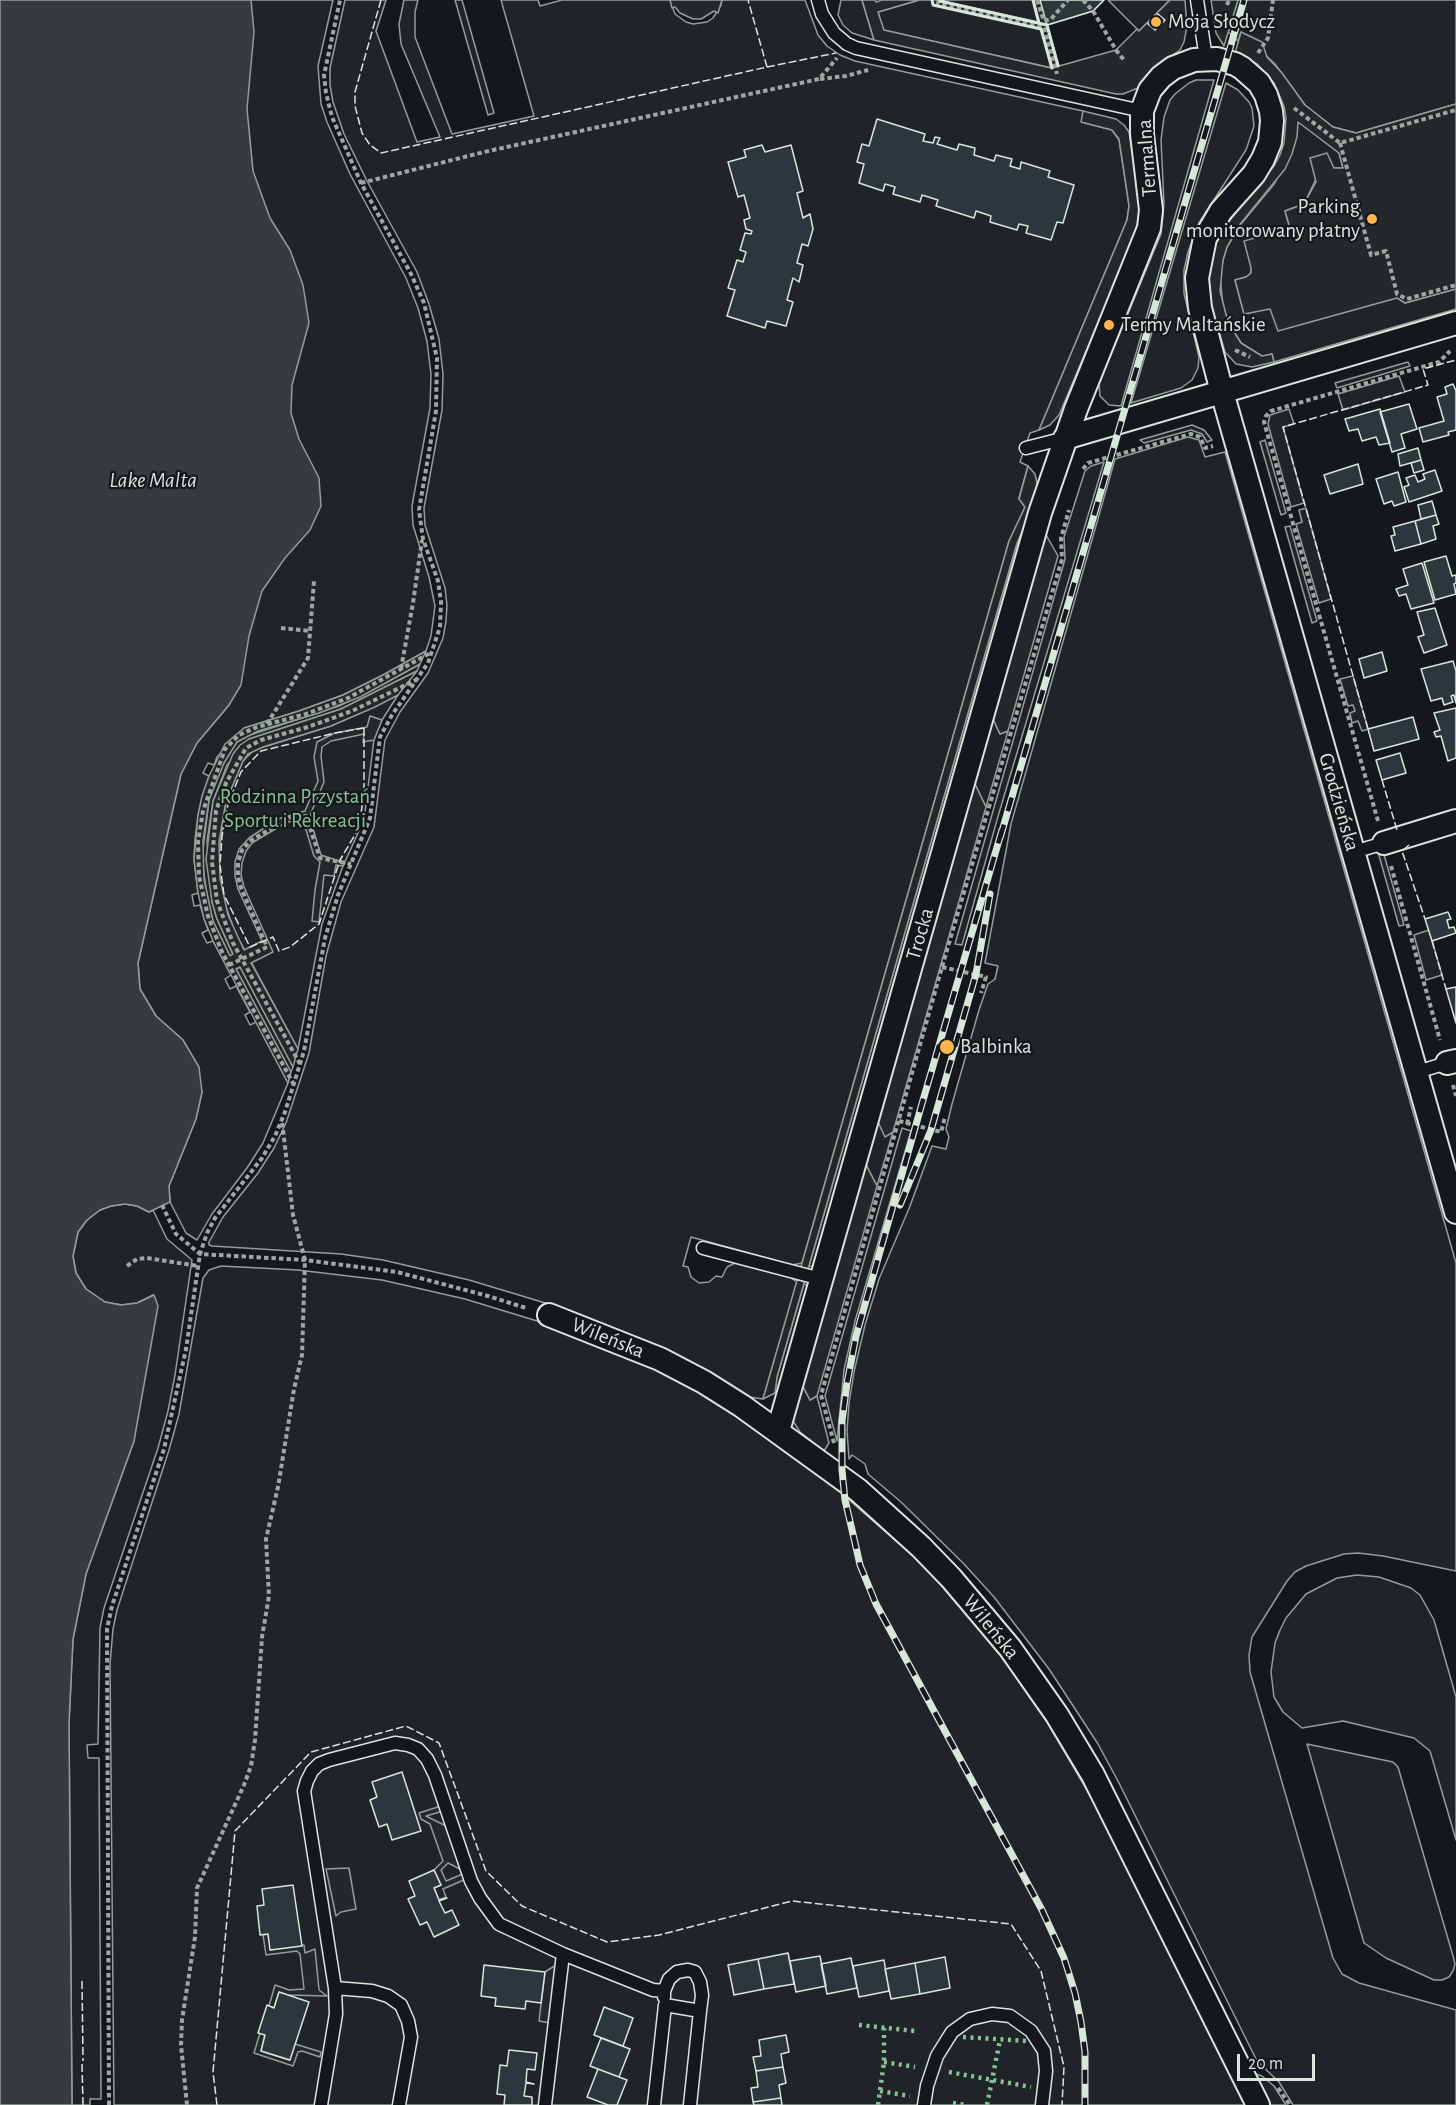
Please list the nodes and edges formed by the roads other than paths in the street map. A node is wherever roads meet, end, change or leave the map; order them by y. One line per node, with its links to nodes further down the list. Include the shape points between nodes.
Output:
1 (818, 0): 4 (lane, via 834,33 856,48)
2 (1197, 0): 3 (lane)
3 (1206, 58): 4 (street, Termalna, via 1180,64 1161,77 1150,90); 6 (street, Termalna, via 1226,61 1249,72 1266,94 1272,121 1270,142 1259,166 1215,220 1200,256 1198,298)
4 (1142, 111): 7 (street, Termalna, via 1149,228)
5 (1456, 323): 6 (street)
6 (1222, 392): 7 (street); 11 (street, Grodzieńska)
7 (1065, 438): 8 (lane); 16 (street, Trocka, via 1040,513)
8 (1026, 448)
9 (1456, 821): 10 (street)
10 (1384, 843): 11 (lane)
11 (1354, 852): 13 (street, Grodzieńska)
12 (1451, 1062): 13 (lane)
13 (1416, 1072): 14 (street, Grodzieńska)
14 (1456, 1212)
15 (703, 1248): 16 (lane)
16 (821, 1279): 18 (street, Trocka)
17 (549, 1315): 18 (street, Wileńska, via 660,1359 704,1382)
18 (778, 1431): 31 (street, Wileńska, via 843,1478 921,1547 1010,1648 1093,1775)
19 (563, 1954): 20 (lane, via 499,1924 471,1881 427,1759 418,1749 395,1743 319,1764 304,1791); 21 (lane, via 652,1990); 26 (lane)
20 (335, 1988): 24 (lane, via 336,2014); 25 (lane, via 372,1991 401,2006 411,2037)
21 (664, 1991): 22 (lane); 23 (lane, via 677,1972 695,1972 702,1995)
22 (665, 2005): 23 (lane); 27 (lane)
23 (700, 2011): 28 (lane)
24 (321, 2105)
25 (399, 2105)
26 (545, 2105)
27 (654, 2105)
28 (690, 2105)
29 (924, 2105): 30 (lane, via 937,2056 952,2032 970,2019 992,2014 1010,2016 1031,2031 1044,2051)
30 (1042, 2105)
31 (1258, 2105)

